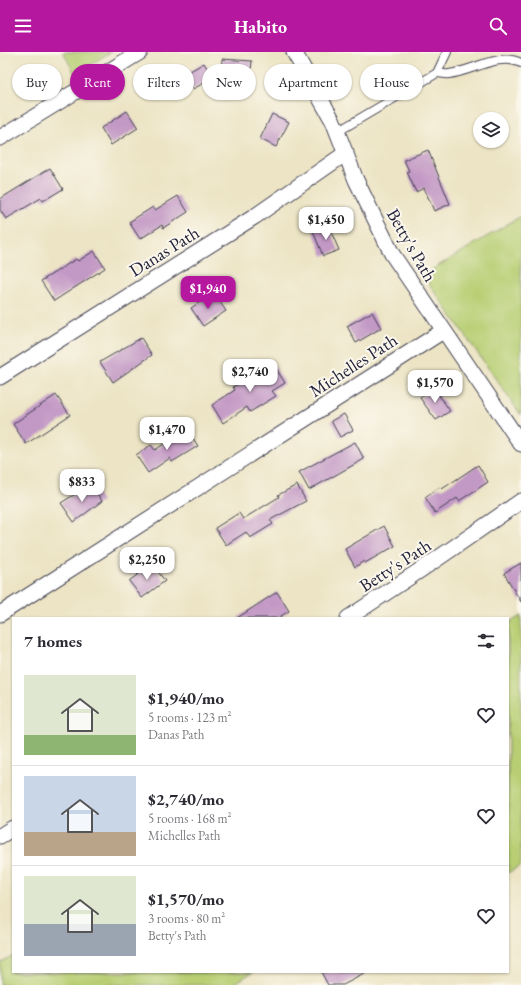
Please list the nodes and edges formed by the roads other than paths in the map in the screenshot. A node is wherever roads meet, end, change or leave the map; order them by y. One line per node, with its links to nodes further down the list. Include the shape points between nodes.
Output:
1 (140, 52): 7 (street)
2 (294, 52): 6 (street, Betty's Path)
3 (447, 52): 5 (lane)
4 (521, 63): 5 (lane, via 515,57 503,53 449,74)
5 (437, 72): 6 (lane)
6 (337, 132): 8 (street, Betty's Path)
7 (0, 138)
8 (346, 153): 9 (street, Betty's Path, via 374,220 392,254); 10 (street, Danas Path, via 254,217)
9 (443, 331): 11 (street, Betty's Path); 13 (street, Michelles Path)
10 (0, 377)
11 (521, 444)
12 (521, 501): 14 (street, Betty's Path)
13 (0, 614)
14 (350, 617)
15 (12, 829): 16 (street)
16 (0, 836)

